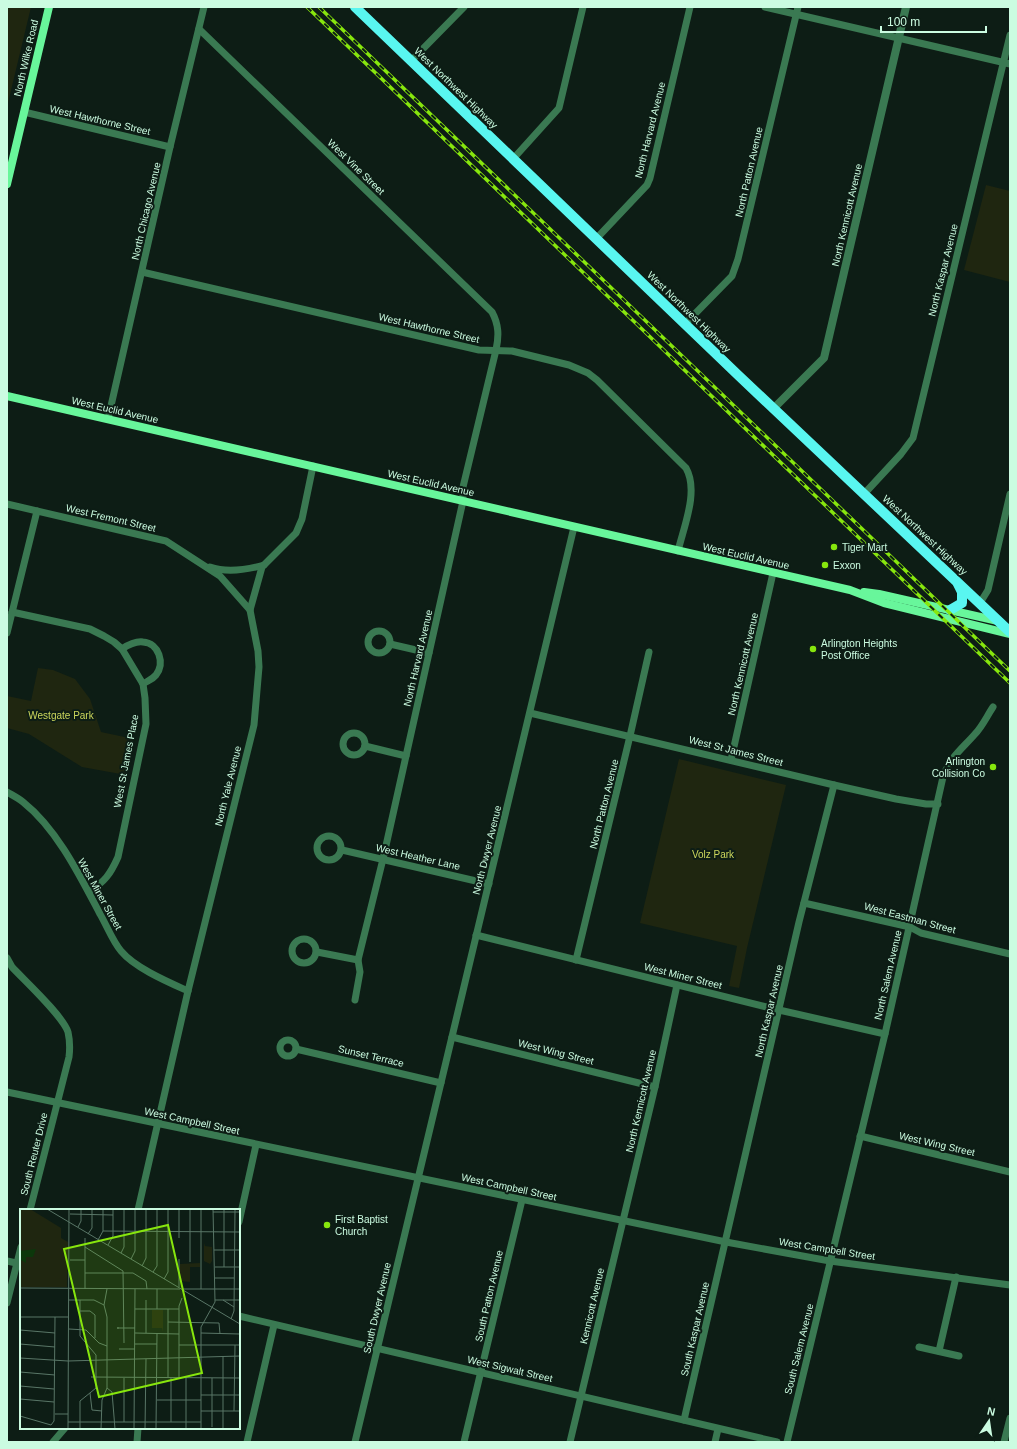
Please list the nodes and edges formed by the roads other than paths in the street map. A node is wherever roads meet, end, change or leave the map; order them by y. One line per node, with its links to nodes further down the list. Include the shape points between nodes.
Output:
1 (49, 7): 16 (main road, North Wilke Road)
2 (204, 7): 11 (street, North Chicago Avenue)
3 (354, 7): 14 (main road, West Northwest Highway)
4 (464, 7): 14 (street)
5 (583, 7): 18 (street, via 559,108)
6 (690, 7): 20 (street, North Harvard Avenue, via 650,178 647,185)
7 (765, 7): 10 (street)
8 (798, 7): 10 (street, North Patton Avenue)
9 (906, 7): 13 (street, North Kennicott Avenue)
10 (796, 15): 13 (street); 23 (street, North Patton Avenue, via 732,276)
11 (199, 30): 17 (street, North Chicago Avenue); 22 (street, West Vine Street, via 486,306)
12 (1010, 35): 15 (street, North Kaspar Avenue)
13 (899, 38): 15 (street); 26 (street, North Kennicott Avenue, via 824,358)
14 (411, 61): 18 (main road, West Northwest Highway)
15 (1007, 63): 29 (street, North Kaspar Avenue, via 913,438)
16 (24, 112): 17 (street, West Hawthorne Street); 19 (main road, North Wilke Road)
17 (170, 147): 21 (street, North Chicago Avenue)
18 (513, 159): 20 (main road, West Northwest Highway)
19 (7, 184)
20 (596, 239): 23 (main road, West Northwest Highway)
21 (142, 272): 24 (street, West Hawthorne Street, via 472,348); 27 (street, North Chicago Avenue)
22 (497, 321): 24 (street, North Harvard Avenue)
23 (685, 324): 26 (main road, West Northwest Highway)
24 (496, 350): 31 (street, North Harvard Avenue, via 463,487); 35 (street, West Hawthorne Street, via 512,351 574,367 588,374 686,468 692,494)
25 (7, 396): 27 (main road, West Euclid Avenue)
26 (773, 409): 29 (main road, West Northwest Highway)
27 (108, 419): 28 (main road, West Euclid Avenue)
28 (313, 466): 31 (main road, West Euclid Avenue); 37 (street, North Yale Avenue, via 302,519 296,533)
29 (864, 494): 39 (main road, West Northwest Highway)
30 (1010, 494): 41 (street, via 988,590)
31 (463, 501): 34 (main road, West Euclid Avenue); 52 (street, North Harvard Avenue)
32 (7, 504): 33 (street, West Fremont Street)
33 (38, 511): 36 (street, West Fremont Street, via 166,541); 44 (street)
34 (574, 526): 35 (main road, West Euclid Avenue); 55 (street, North Dwyer Avenue)
35 (678, 551): 38 (main road, West Euclid Avenue)
36 (204, 565): 37 (street, West Fremont Street, via 232,570); 42 (street, West Fremont Street, via 220,576)
37 (264, 565): 42 (street, North Yale Avenue)
38 (773, 573): 40 (main road, West Euclid Avenue); 59 (street, North Kennicott Avenue)
39 (958, 582): 41 (main road, West Northwest Highway); 43 (main road, via 962,592 962,603)
40 (850, 590): 43 (main road, West Euclid Avenue); 48 (main road, West Euclid Avenue, via 884,603)
41 (980, 603): 45 (main road, West Northwest Highway)
42 (250, 610): 76 (street, North Yale Avenue, via 259,667 254,725)
43 (950, 610): 45 (main road, West Euclid Avenue)
44 (12, 612): 47 (street); 50 (street, West St James Place, via 90,629)
45 (998, 621): 46 (street, West Euclid Avenue); 48 (main road, West Northwest Highway)
46 (1010, 624)
47 (7, 633)
48 (1010, 633)
49 (390, 644): 52 (street)
50 (122, 649): 53 (street, West St James Place); 53 (street, via 133,643 142,642 152,644 157,650 161,659 157,675)
51 (648, 652): 56 (street, North Patton Avenue)
52 (429, 653): 58 (street, North Harvard Avenue)
53 (143, 684): 66 (street, West St James Place, via 146,724 118,857 106,880)
54 (993, 707): 62 (street, North Salem Avenue, via 977,733 956,753 946,768)
55 (530, 713): 56 (street, West St James Street); 65 (street, North Dwyer Avenue)
56 (630, 736): 59 (street, West St James Street); 74 (street, North Patton Avenue)
57 (365, 746): 58 (street)
58 (406, 756): 64 (street, North Harvard Avenue)
59 (731, 760): 60 (street, West St James Street)
60 (834, 785): 62 (street, West St James Street, via 896,799); 67 (street, North Kaspar Avenue)
61 (7, 792): 66 (street, West Miner Street, via 22,801 54,836)
62 (938, 804): 68 (street, North Salem Avenue)
63 (342, 850): 64 (street, West Heather Lane)
64 (383, 859): 65 (street, West Heather Lane); 73 (street, North Harvard Avenue)
65 (489, 884): 69 (street, North Dwyer Avenue)
66 (89, 892): 76 (street, West Miner Street, via 121,951 153,975)
67 (804, 903): 68 (street, West Eastman Street); 78 (street, North Kaspar Avenue)
68 (910, 927): 71 (street, West Eastman Street, via 921,933); 79 (street, North Salem Avenue)
69 (476, 935): 74 (street, West Miner Street); 80 (street, North Dwyer Avenue)
70 (317, 952): 73 (street)
71 (1010, 954)
72 (7, 958): 85 (street, South Reuter Drive, via 68,1031 69,1057)
73 (358, 960): 77 (street, North Harvard Avenue, via 360,972)
74 (576, 960): 75 (street, West Miner Street)
75 (677, 985): 78 (street, West Miner Street); 83 (street, North Kennicott Avenue)
76 (188, 991): 86 (street, North Yale Avenue)
77 (355, 1000)
78 (779, 1010): 79 (street, West Miner Street); 96 (street, North Kaspar Avenue)
79 (885, 1034): 87 (street, North Salem Avenue)
80 (452, 1037): 82 (street, North Dwyer Avenue); 83 (street, West Wing Street)
81 (296, 1049): 82 (street, Sunset Terrace)
82 (441, 1083): 90 (street, North Dwyer Avenue)
83 (655, 1087): 95 (street, North Kennicott Avenue)
84 (7, 1092): 85 (street, West Campbell Street)
85 (57, 1103): 86 (street, West Campbell Street); 92 (street, South Reuter Drive)
86 (159, 1123): 88 (street, West Campbell Street); 93 (street, North Yale Avenue)
87 (860, 1136): 89 (street, West Wing Street); 98 (street, North Salem Avenue)
88 (256, 1145): 90 (street, West Campbell Street); 94 (street)
89 (1010, 1172)
90 (418, 1179): 91 (street, West Campbell Street); 106 (street, South Dwyer Avenue)
91 (522, 1200): 95 (street, West Campbell Street); 109 (street, South Patton Avenue)
92 (30, 1209)
93 (138, 1209)
94 (240, 1217)
95 (623, 1221): 96 (street, West Campbell Street); 110 (street, Kennicott Avenue)
96 (726, 1242): 98 (street, West Campbell Street); 112 (street, South Kaspar Avenue)
97 (7, 1261): 99 (street)
98 (830, 1261): 100 (street, West Campbell Street); 124 (street, South Salem Avenue)
99 (19, 1264): 102 (street)
100 (956, 1277): 101 (street, West Campbell Street); 107 (street)
101 (1010, 1285)
102 (7, 1303)
103 (240, 1316): 104 (street, West Sigwalt Street)
104 (274, 1325): 106 (street, West Sigwalt Street); 118 (street)
105 (919, 1347): 107 (street)
106 (377, 1349): 109 (street, West Sigwalt Street); 119 (street, South Dwyer Avenue)
107 (939, 1351): 108 (street)
108 (959, 1356)
109 (481, 1372): 110 (street, West Sigwalt Street); 120 (street, South Patton Avenue)
110 (581, 1396): 112 (street, West Sigwalt Street); 121 (street, Kennicott Avenue)
111 (1010, 1418): 125 (street)
112 (684, 1420): 115 (street, West Sigwalt Street)
113 (64, 1429): 116 (street)
114 (138, 1429): 117 (street)
115 (718, 1429): 122 (street); 123 (street, West Sigwalt Street)
116 (54, 1442)
117 (138, 1442)
118 (247, 1442)
119 (355, 1442)
120 (464, 1442)
121 (570, 1442)
122 (715, 1442)
123 (777, 1442)
124 (787, 1442)
125 (1004, 1442)

